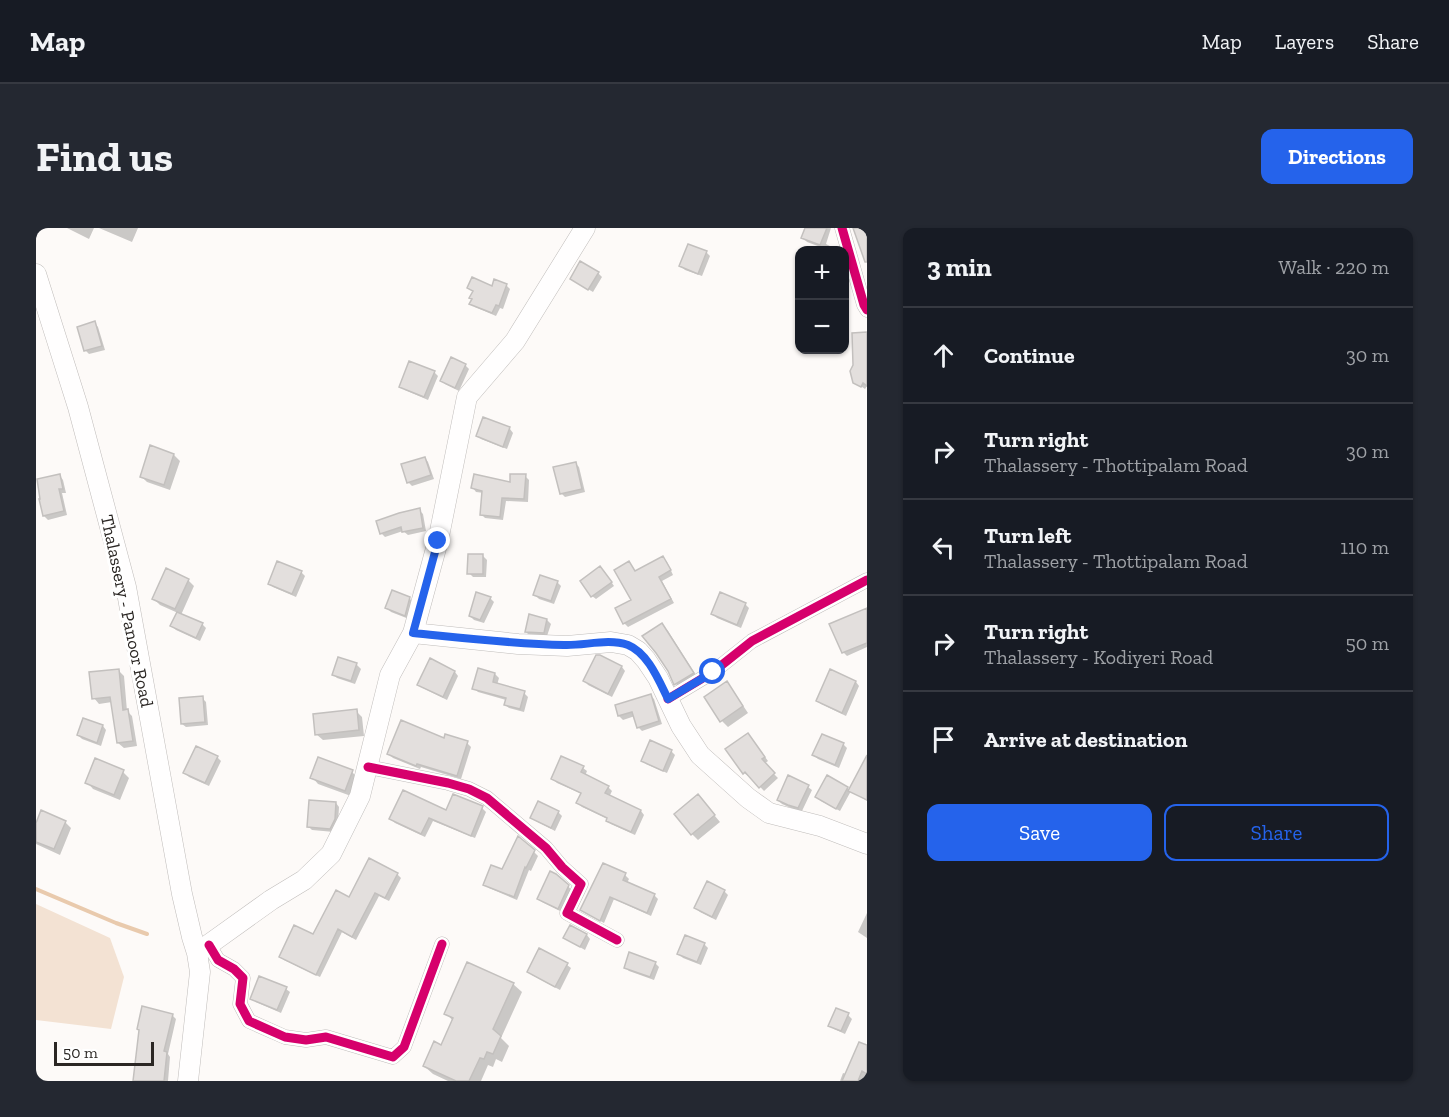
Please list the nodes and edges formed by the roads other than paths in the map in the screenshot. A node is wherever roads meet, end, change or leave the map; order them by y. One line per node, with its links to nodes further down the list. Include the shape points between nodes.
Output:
1 (585, 228): 6 (main road, via 515,341 467,397 438,541)
2 (843, 228): 4 (street)
3 (36, 274): 12 (main road, Thalassery - Panoor Road, via 78,407 126,587 182,894 192,937)
4 (867, 310)
5 (867, 580): 7 (street, via 753,640 713,672)
6 (413, 633): 7 (main road, via 518,644 628,645 646,660); 8 (main road, via 390,675)
7 (668, 699): 9 (main road, via 700,755 748,798 769,813)
8 (368, 767): 10 (street, via 448,783 487,798 581,884 567,913); 12 (main road, via 360,796 331,854 304,880)
9 (867, 844)
10 (617, 940)
11 (442, 945): 12 (street, via 404,1047 393,1058 327,1037 285,1037 249,1021 240,1004 243,978)
12 (203, 949): 13 (main road, Thalassery - Panoor Road)
13 (188, 1081)

